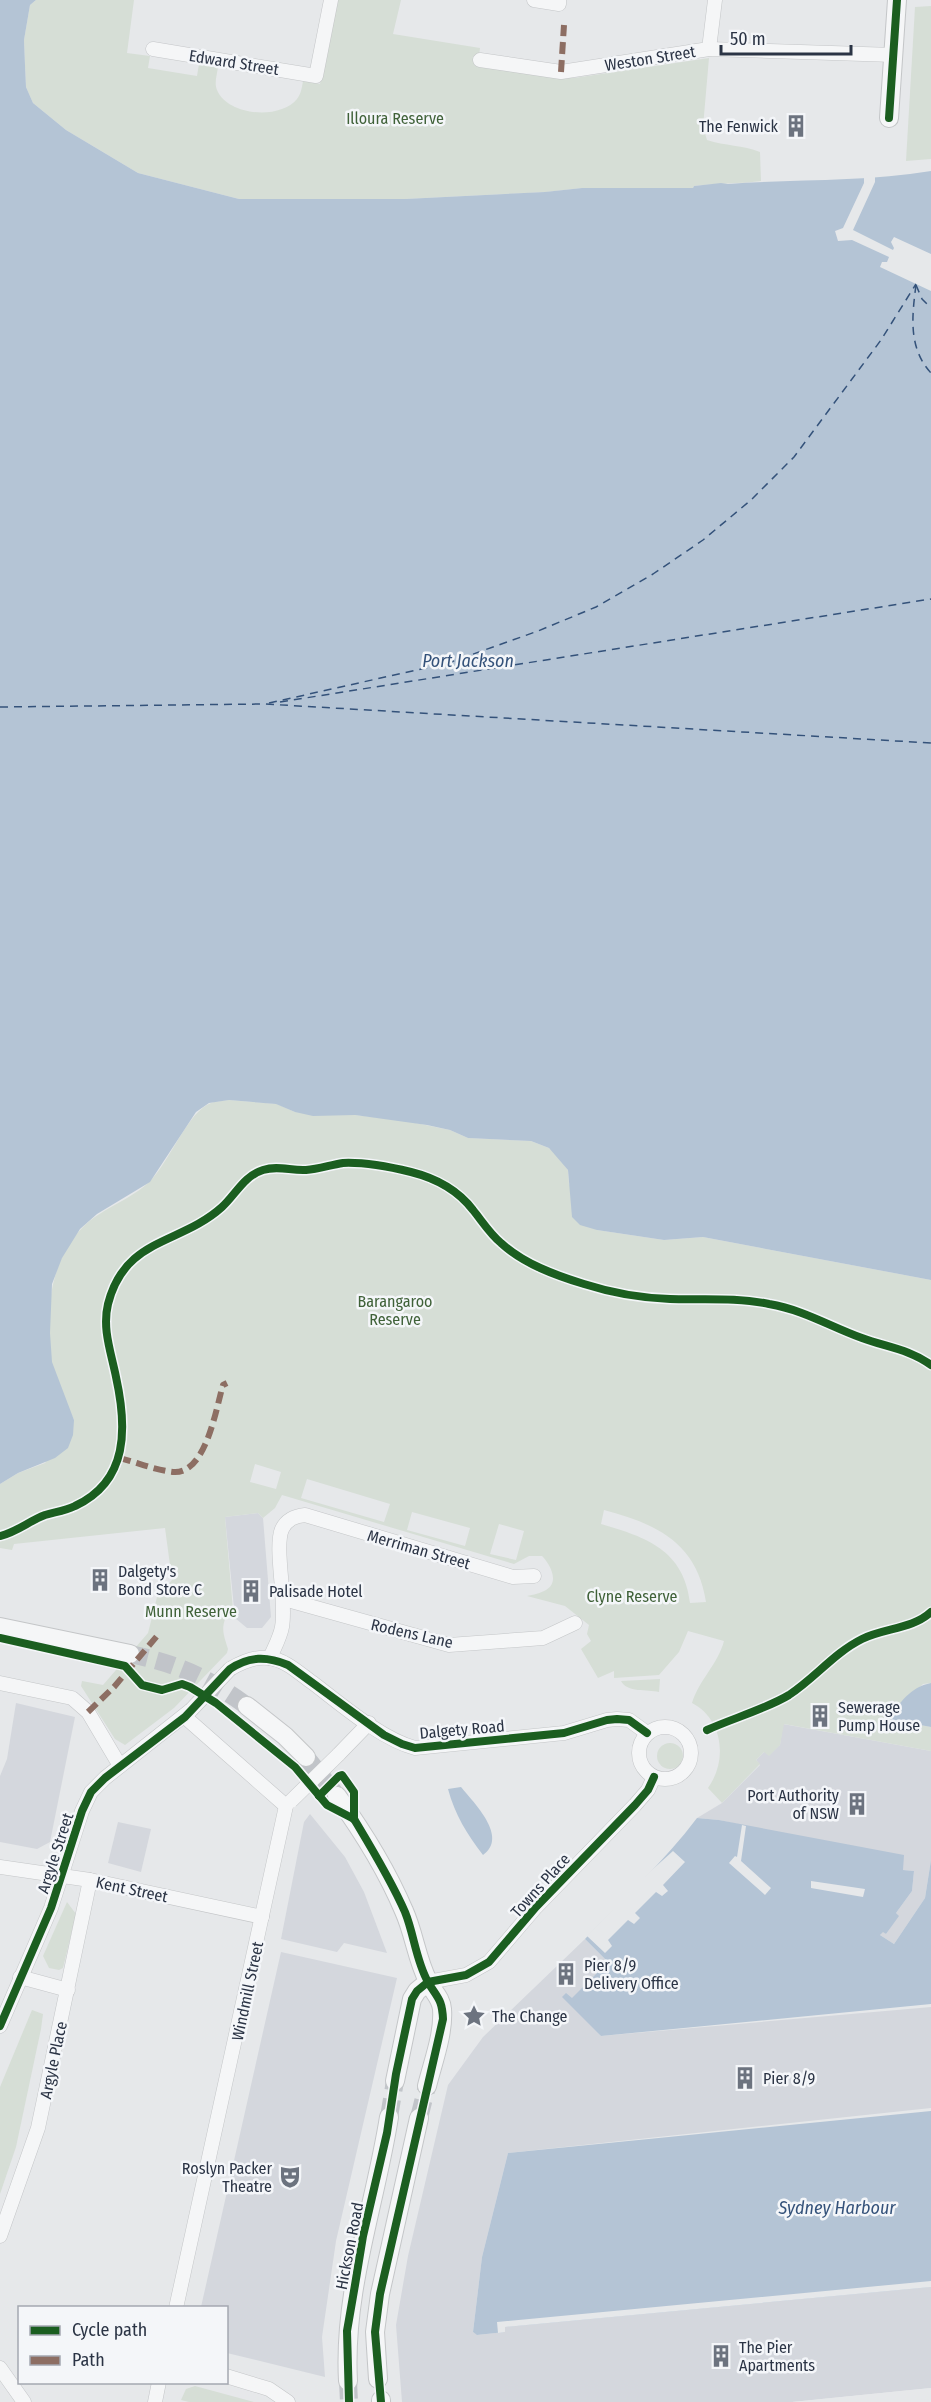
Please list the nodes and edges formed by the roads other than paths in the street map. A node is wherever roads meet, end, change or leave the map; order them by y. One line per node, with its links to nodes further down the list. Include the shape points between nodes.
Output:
1 (331, 0): 6 (street, Edward Street, via 316,76)
2 (534, 0): 5 (street)
3 (715, 0): 7 (street)
4 (897, 0): 8 (street)
5 (559, 2)
6 (153, 49)
7 (709, 49): 8 (street, Weston Street); 9 (street, Weston Street, via 561,72)
8 (894, 55): 10 (street)
9 (480, 60)
10 (890, 118)
11 (534, 1576): 12 (street, Merriman Street, via 513,1577 305,1515 289,1520 282,1529)
12 (284, 1599): 13 (street, Rodens Lane, via 449,1645 543,1638); 16 (street, via 282,1628)
13 (575, 1623)
14 (0, 1627): 15 (street)
15 (130, 1654)
16 (270, 1658): 19 (street, Argyle Street, bridge, via 246,1661 230,1670); 20 (street, Dalgety Road, via 288,1665)
17 (0, 1683): 23 (street, via 72,1698 88,1712)
18 (247, 1706): 22 (street)
19 (188, 1714): 23 (street, Argyle Street); 26 (street)
20 (369, 1724): 21 (street, Dalgety Road, via 393,1741 415,1748 564,1732 617,1719 629,1720); 26 (street, bridge)
21 (647, 1734): 24 (street, via 639,1757); 24 (street, via 659,1727 674,1728 690,1746 685,1770 671,1779)
22 (306, 1757)
23 (120, 1766): 28 (street, Argyle Street, via 86,1801)
24 (654, 1777): 32 (street, Towns Place, via 635,1805 536,1907 489,1962 466,1975)
25 (338, 1796): 32 (street, via 396,1893)
26 (288, 1804): 30 (street, Windmill Street)
27 (0, 1867): 28 (street, Kent Street)
28 (63, 1876): 29 (street, Kent Street); 31 (street, Argyle Street)
29 (90, 1880): 30 (street, Kent Street); 33 (street, Argyle Place)
30 (262, 1917): 40 (street, Windmill Street)
31 (20, 1977): 33 (street); 34 (street, Argyle Street)
32 (428, 1982): 35 (street, via 412,1999); 36 (street, via 442,2006 443,2019)
33 (68, 1990): 39 (street, Argyle Place, via 38,2128)
34 (0, 2026)
35 (395, 2081)
36 (427, 2086)
37 (389, 2117): 44 (street, Hickson Road, via 347,2331)
38 (419, 2118): 43 (street, via 380,2294 375,2332)
39 (0, 2236)
40 (176, 2306)
41 (0, 2368): 46 (street)
42 (228, 2377): 48 (street, via 269,2389)
43 (378, 2379)
44 (348, 2381)
45 (159, 2384): 47 (street)
46 (24, 2402)
47 (155, 2402)
48 (288, 2402)

